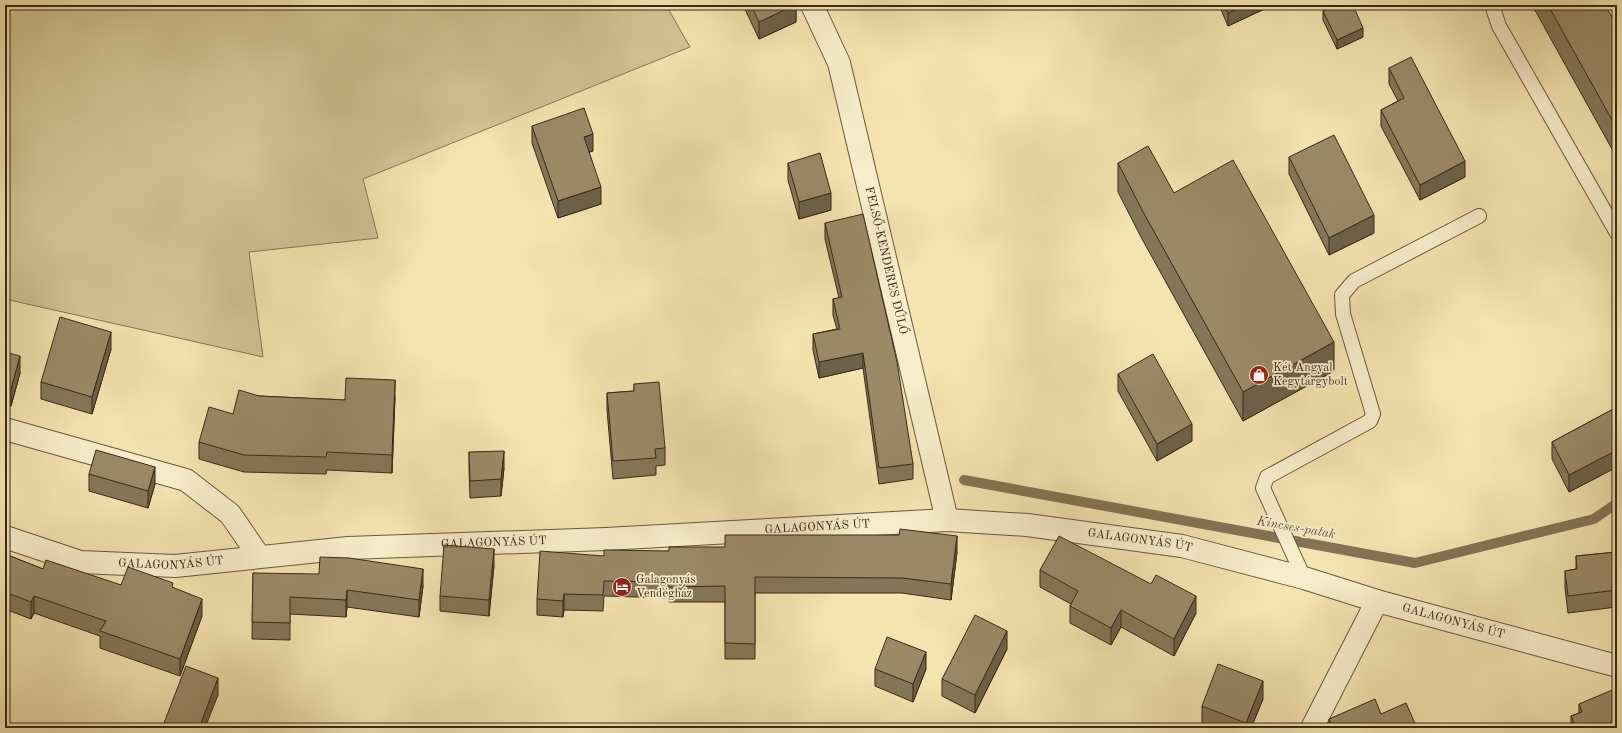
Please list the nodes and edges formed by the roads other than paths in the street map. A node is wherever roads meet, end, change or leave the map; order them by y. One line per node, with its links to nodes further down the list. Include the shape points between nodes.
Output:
1 (812, 5): 6 (street, FELSŐ-KENDERES DŰLŐ, via 839,63)
2 (1492, 5): 4 (lane, via 1499,26)
3 (1479, 216): 9 (lane, via 1354,281 1342,295 1343,314 1373,414 1370,422 1267,477 1263,488)
4 (1617, 233)
5 (5, 429): 8 (street, via 186,480 230,514)
6 (947, 520): 8 (street, GALAGONYÁS ÚT, via 606,539 355,548); 9 (street, GALAGONYÁS ÚT, via 1027,525 1182,546)
7 (5, 537): 8 (street, GALAGONYÁS ÚT, via 80,562 175,566)
8 (259, 556)
9 (1304, 578): 10 (street, GALAGONYÁS ÚT)
10 (1377, 601): 11 (street, GALAGONYÁS ÚT); 12 (street)
11 (1617, 666)
12 (1312, 728)

